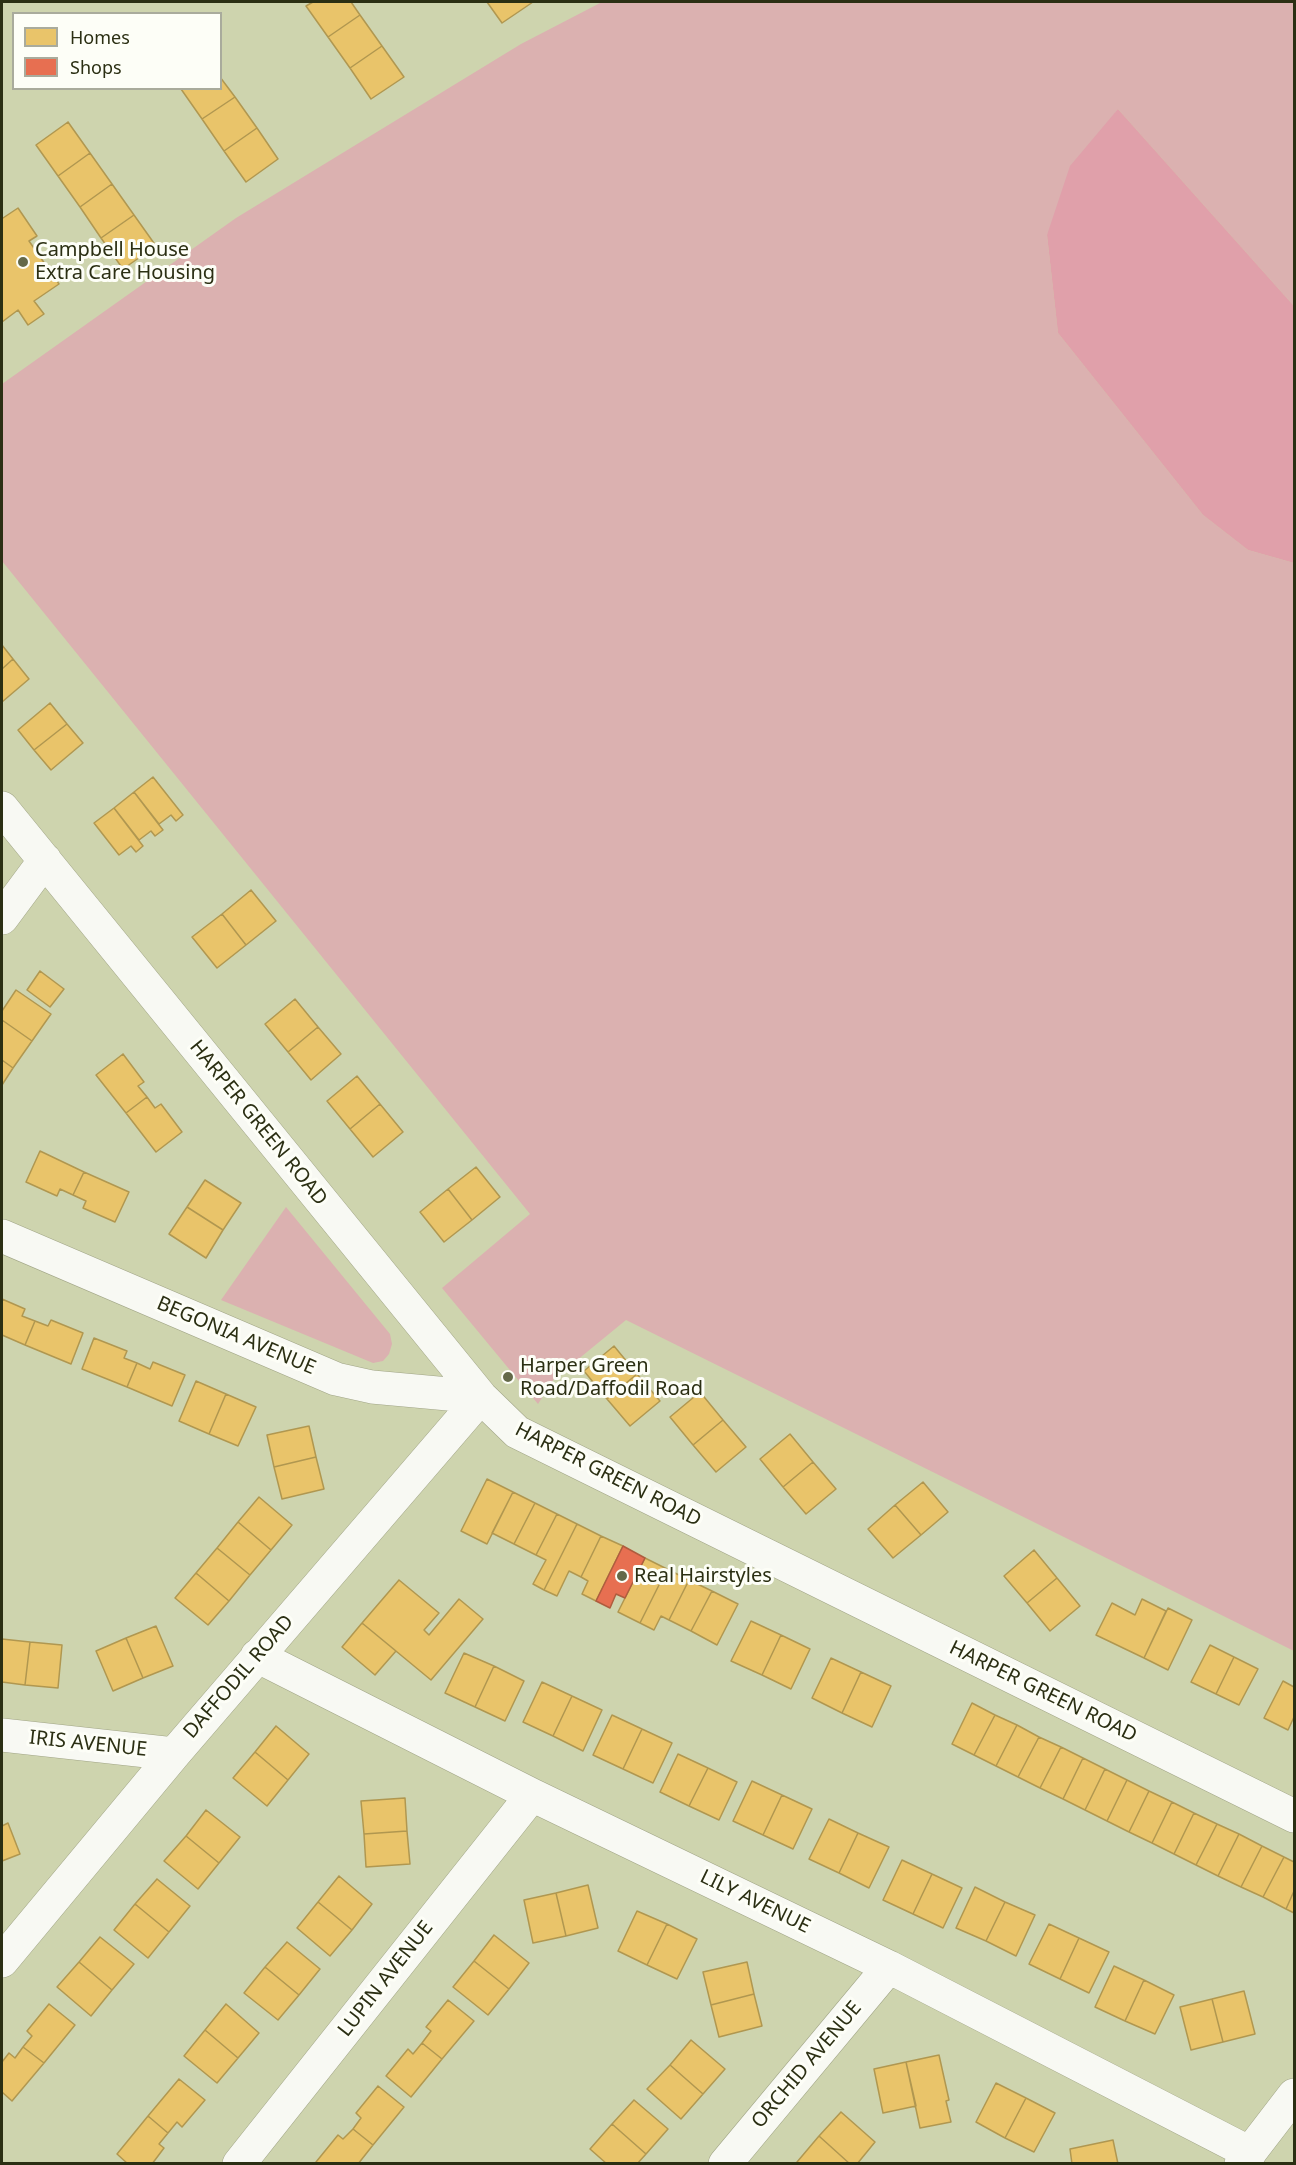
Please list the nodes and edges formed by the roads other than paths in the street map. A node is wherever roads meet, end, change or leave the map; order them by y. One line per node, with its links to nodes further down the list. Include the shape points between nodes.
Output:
1 (2, 808): 2 (street, HARPER GREEN ROAD)
2 (45, 860): 3 (street); 5 (street, HARPER GREEN ROAD)
3 (2, 918)
4 (2, 1236): 5 (street, BEGONIA AVENUE, via 336,1379 372,1388)
5 (481, 1397): 6 (street, DAFFODIL ROAD); 10 (street, HARPER GREEN ROAD, via 517,1432)
6 (257, 1656): 8 (street, DAFFODIL ROAD); 9 (street, LILY AVENUE)
7 (2, 1735): 8 (street, IRIS AVENUE)
8 (174, 1754): 11 (street, DAFFODIL ROAD)
9 (532, 1795): 12 (street, LILY AVENUE); 15 (street, LUPIN AVENUE)
10 (1294, 1816)
11 (2, 1961)
12 (889, 1967): 14 (street, LILY AVENUE); 16 (street, ORCHID AVENUE)
13 (1294, 2095): 14 (street)
14 (1246, 2158)
15 (239, 2163)
16 (725, 2163)

